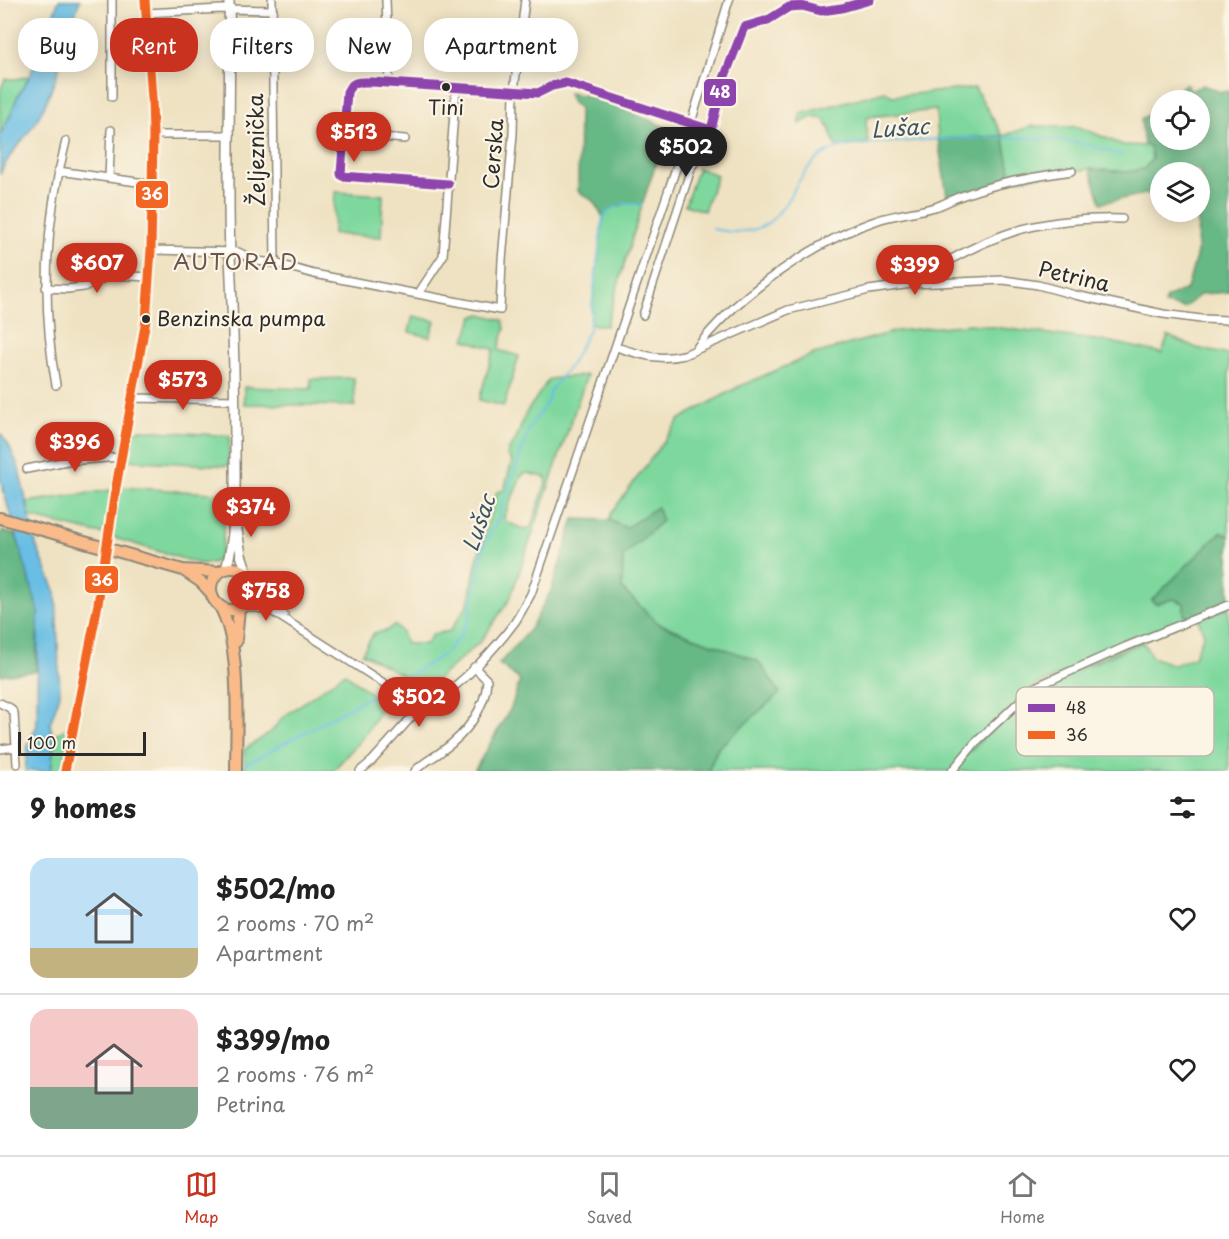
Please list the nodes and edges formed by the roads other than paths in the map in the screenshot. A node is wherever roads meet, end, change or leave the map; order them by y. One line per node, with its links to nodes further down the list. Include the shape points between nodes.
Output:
1 (112, 0): 14 (street)
2 (145, 0): 10 (street)
3 (272, 0): 9 (street, Željeznička)
4 (386, 0): 11 (street)
5 (525, 0): 13 (street, Cerska)
6 (729, 0): 15 (street)
7 (870, 0): 17 (street, via 820,11 789,7 768,20 747,25 723,81)
8 (229, 4): 9 (street); 10 (street); 20 (street)
9 (273, 10): 31 (street, Željeznička)
10 (146, 13): 19 (street)
11 (389, 83): 12 (street); 18 (street, via 351,85)
12 (456, 88): 13 (street); 27 (street, Cerska)
13 (514, 91): 15 (street, via 538,93 566,84); 35 (street, Cerska, via 500,310)
14 (112, 97)
15 (691, 123): 17 (street); 38 (street)
16 (111, 130): 25 (street)
17 (711, 130): 36 (street, via 706,147 692,166)
18 (344, 134): 21 (street); 27 (street, via 342,176)
19 (153, 135): 20 (street); 26 (street)
20 (230, 135): 30 (street)
21 (405, 139)
22 (66, 141): 23 (street)
23 (58, 171): 25 (street); 34 (street, via 47,248)
24 (1072, 171): 39 (street, via 1012,180 937,207 853,229 771,278 719,323)
25 (109, 178): 26 (street)
26 (152, 184): 29 (street)
27 (448, 184): 35 (street, Cerska, via 443,256)
28 (1122, 219): 33 (street, Petrina, via 1056,221 1023,228 962,252)
29 (151, 250): 30 (street); 32 (street)
30 (230, 252): 31 (street); 42 (street)
31 (275, 263): 35 (street)
32 (150, 277): 34 (street, via 111,274 84,287); 41 (street)
33 (911, 284): 37 (street, Petrina, via 1004,280 1163,314); 39 (street, Petrina, via 788,310)
34 (46, 288): 40 (street, via 48,337)
35 (418, 294)
36 (643, 315)
37 (1229, 320)
38 (616, 347): 39 (street, Petrina, via 651,358); 57 (street, via 531,594 516,621)
39 (694, 352)
40 (56, 385)
41 (133, 398): 42 (street); 43 (street)
42 (235, 400): 45 (street)
43 (121, 458): 44 (street, via 67,461); 47 (street)
44 (27, 469)
45 (234, 506): 49 (street, via 230,552); 50 (street, via 238,543)
46 (0, 518): 47 (main road)
47 (106, 547): 48 (main road); 65 (street)
48 (183, 570): 49 (main road); 51 (main road)
49 (223, 570): 50 (main road, via 238,568); 51 (main road, via 213,582)
50 (250, 577): 54 (main road, via 253,593); 55 (street)
51 (212, 594): 52 (main road)
52 (219, 605): 54 (main road); 56 (main road, via 228,624)
53 (1229, 605): 58 (street)
54 (242, 607): 55 (street, via 270,610); 56 (main road)
55 (292, 623): 59 (street, via 413,702)
56 (234, 654): 66 (main road)
57 (474, 667): 59 (street, via 436,699); 68 (street, via 487,680 478,713 452,745)
58 (1035, 687)
59 (424, 703): 67 (street)
60 (0, 704): 62 (street, via 14,713)
61 (1016, 705): 69 (street)
62 (16, 747): 63 (street); 64 (street)
63 (0, 749)
64 (17, 764)
65 (65, 771)
66 (236, 771)
67 (360, 771)
68 (415, 771)
69 (952, 771)

